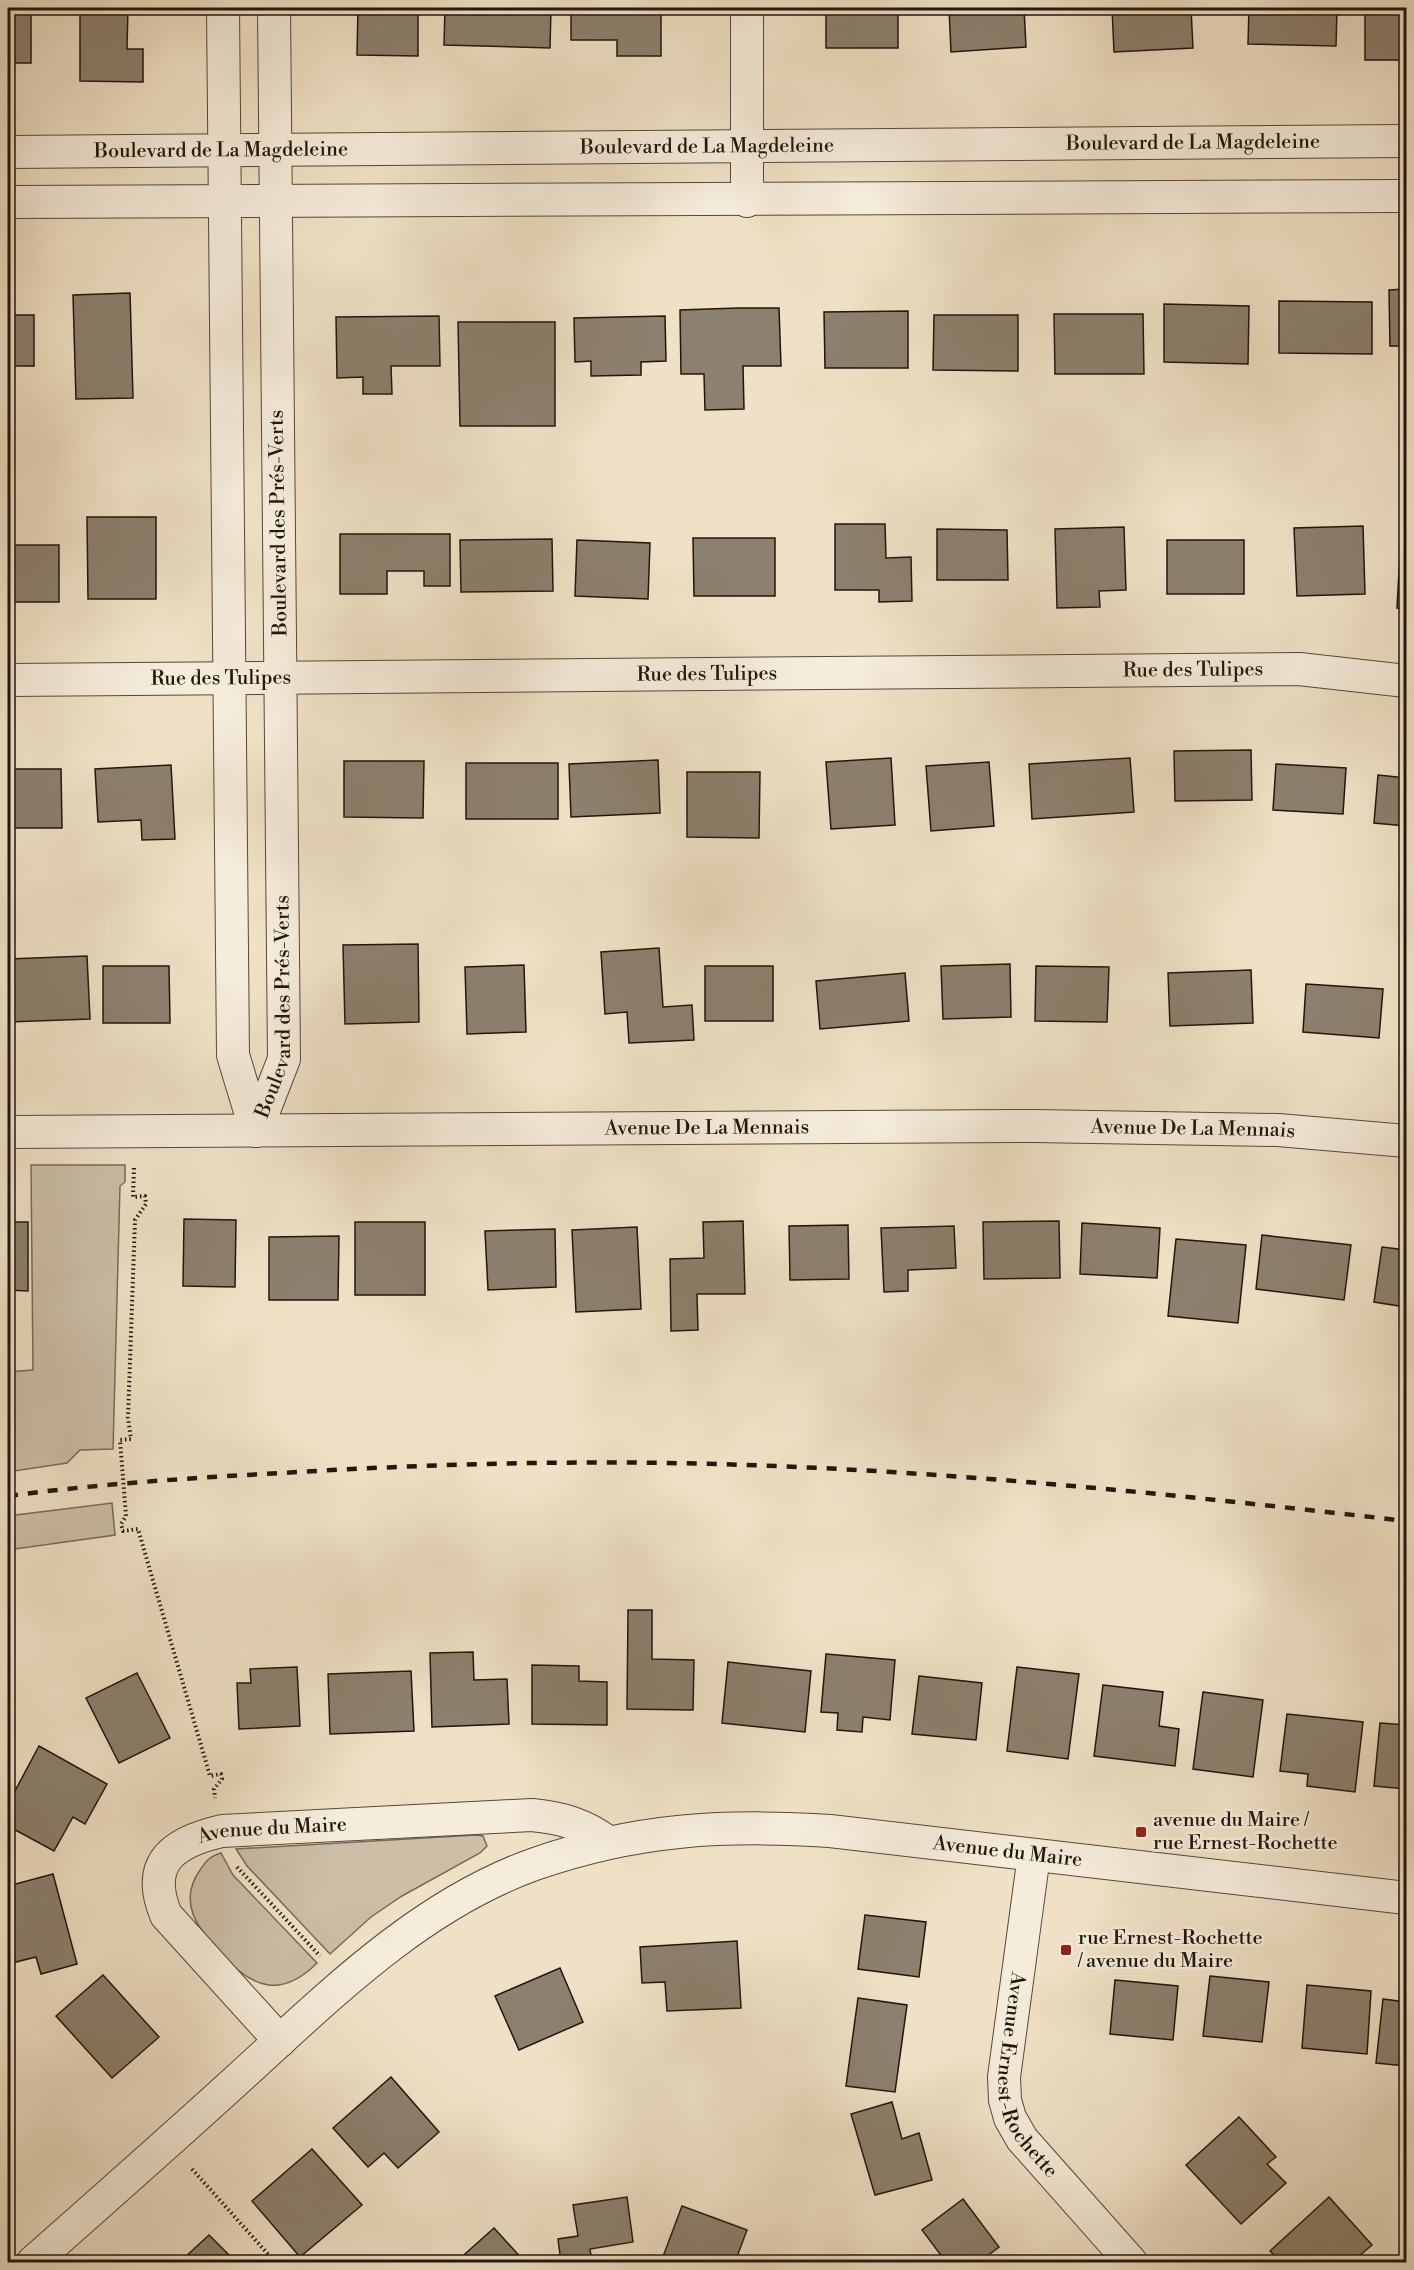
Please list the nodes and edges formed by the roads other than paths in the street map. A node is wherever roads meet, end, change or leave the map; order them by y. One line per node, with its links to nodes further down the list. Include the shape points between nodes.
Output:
1 (223, 8): 6 (street, Boulevard des Prés-Verts)
2 (274, 8): 7 (street, Boulevard des Prés-Verts)
3 (747, 8): 5 (street)
4 (1407, 141): 5 (street, Boulevard de La Magdeleine)
5 (747, 146): 7 (street, Boulevard de La Magdeleine); 10 (street)
6 (224, 150): 7 (street, Boulevard de La Magdeleine); 8 (street, Boulevard de La Magdeleine); 12 (street, Boulevard des Prés-Verts)
7 (275, 150): 13 (street, Boulevard des Prés-Verts)
8 (8, 152)
9 (1407, 196): 10 (street)
10 (747, 201): 13 (street)
11 (8, 202): 12 (street)
12 (225, 203): 13 (street); 15 (street, Boulevard des Prés-Verts)
13 (276, 203): 14 (street, Boulevard des Prés-Verts)
14 (280, 677): 15 (street, Rue des Tulipes); 17 (street, Rue des Tulipes, via 1299,669); 18 (street, Boulevard des Prés-Verts, via 284,1059)
15 (230, 678): 16 (street, Rue des Tulipes); 18 (street, Boulevard des Prés-Verts, via 234,1055)
16 (8, 680)
17 (1407, 681)
18 (256, 1131): 19 (street, Avenue De La Mennais); 20 (street, Avenue De La Mennais, via 1034,1126 1268,1129)
19 (8, 1132)
20 (1407, 1141)
21 (608, 1842): 22 (street, Avenue du Maire, via 700,1828 780,1828); 24 (street, Avenue du Maire, via 533,1865 444,1908 369,1962); 24 (street, Avenue du Maire, via 564,1818 532,1815 222,1831 184,1843 163,1865 157,1879 158,1896 166,1915)
22 (1034, 1855): 23 (street, Avenue du Maire); 26 (street, Avenue Ernest-Rochette, via 1004,2077 1005,2100 1010,2118 1027,2145)
23 (1407, 1898)
24 (280, 2041): 25 (street, Avenue du Maire)
25 (33, 2262)
26 (1131, 2262)

